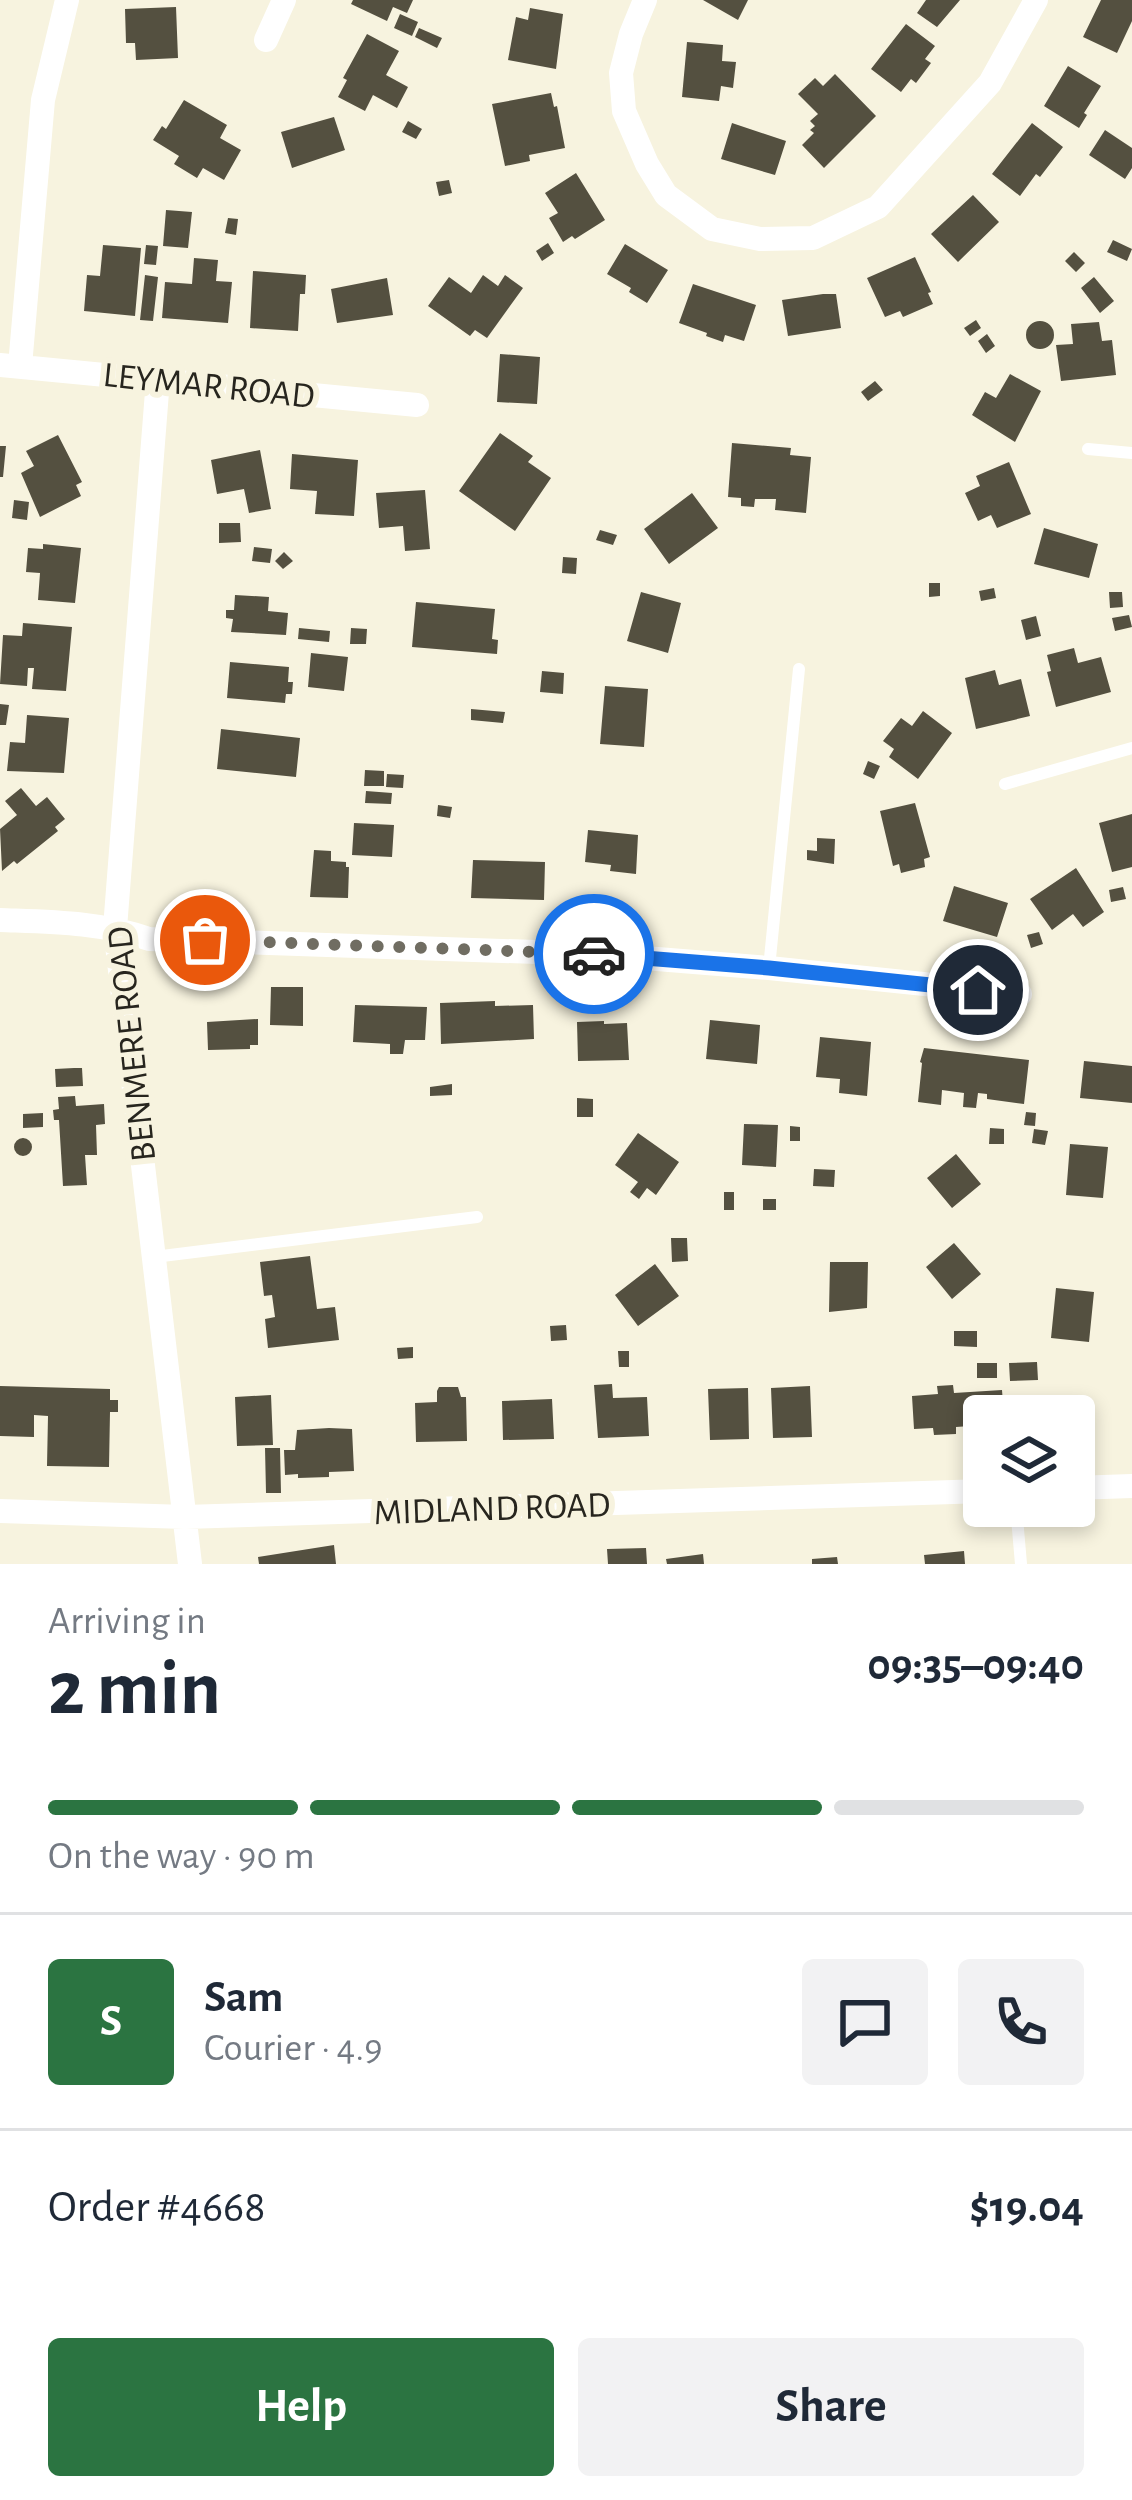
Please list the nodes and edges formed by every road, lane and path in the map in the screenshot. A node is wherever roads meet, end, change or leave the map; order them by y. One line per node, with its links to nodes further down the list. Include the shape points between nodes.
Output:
1 (67, 0): 6 (street, via 48,42)
2 (284, 0): 5 (street)
3 (645, 0): 4 (street, via 621,73 624,111 647,164 667,195 712,229 760,239 813,238 878,207 990,83)
4 (1036, 0)
5 (266, 40)
6 (10, 366): 7 (street, LEYMAR ROAD)
7 (158, 380): 8 (street, LEYMAR ROAD); 15 (street, BENMERE ROAD)
8 (417, 405)
9 (1088, 449): 10 (lane)
10 (1132, 454)
11 (799, 669): 16 (lane)
12 (1132, 748): 13 (lane)
13 (1005, 784)
14 (0, 920): 15 (street)
15 (115, 928): 16 (street, via 148,939); 19 (street, BENMERE ROAD)
16 (769, 968): 17 (street)
17 (1020, 994)
18 (477, 1217): 19 (lane)
19 (154, 1257): 24 (street, BENMERE ROAD)
20 (1132, 1486): 21 (street)
21 (1095, 1487)
22 (963, 1492): 24 (street, MIDLAND ROAD)
23 (0, 1511): 24 (street, MIDLAND ROAD)
24 (184, 1517): 26 (street, BENMERE ROAD)
25 (1018, 1527): 27 (lane)
26 (190, 1564)
27 (1022, 1564)

